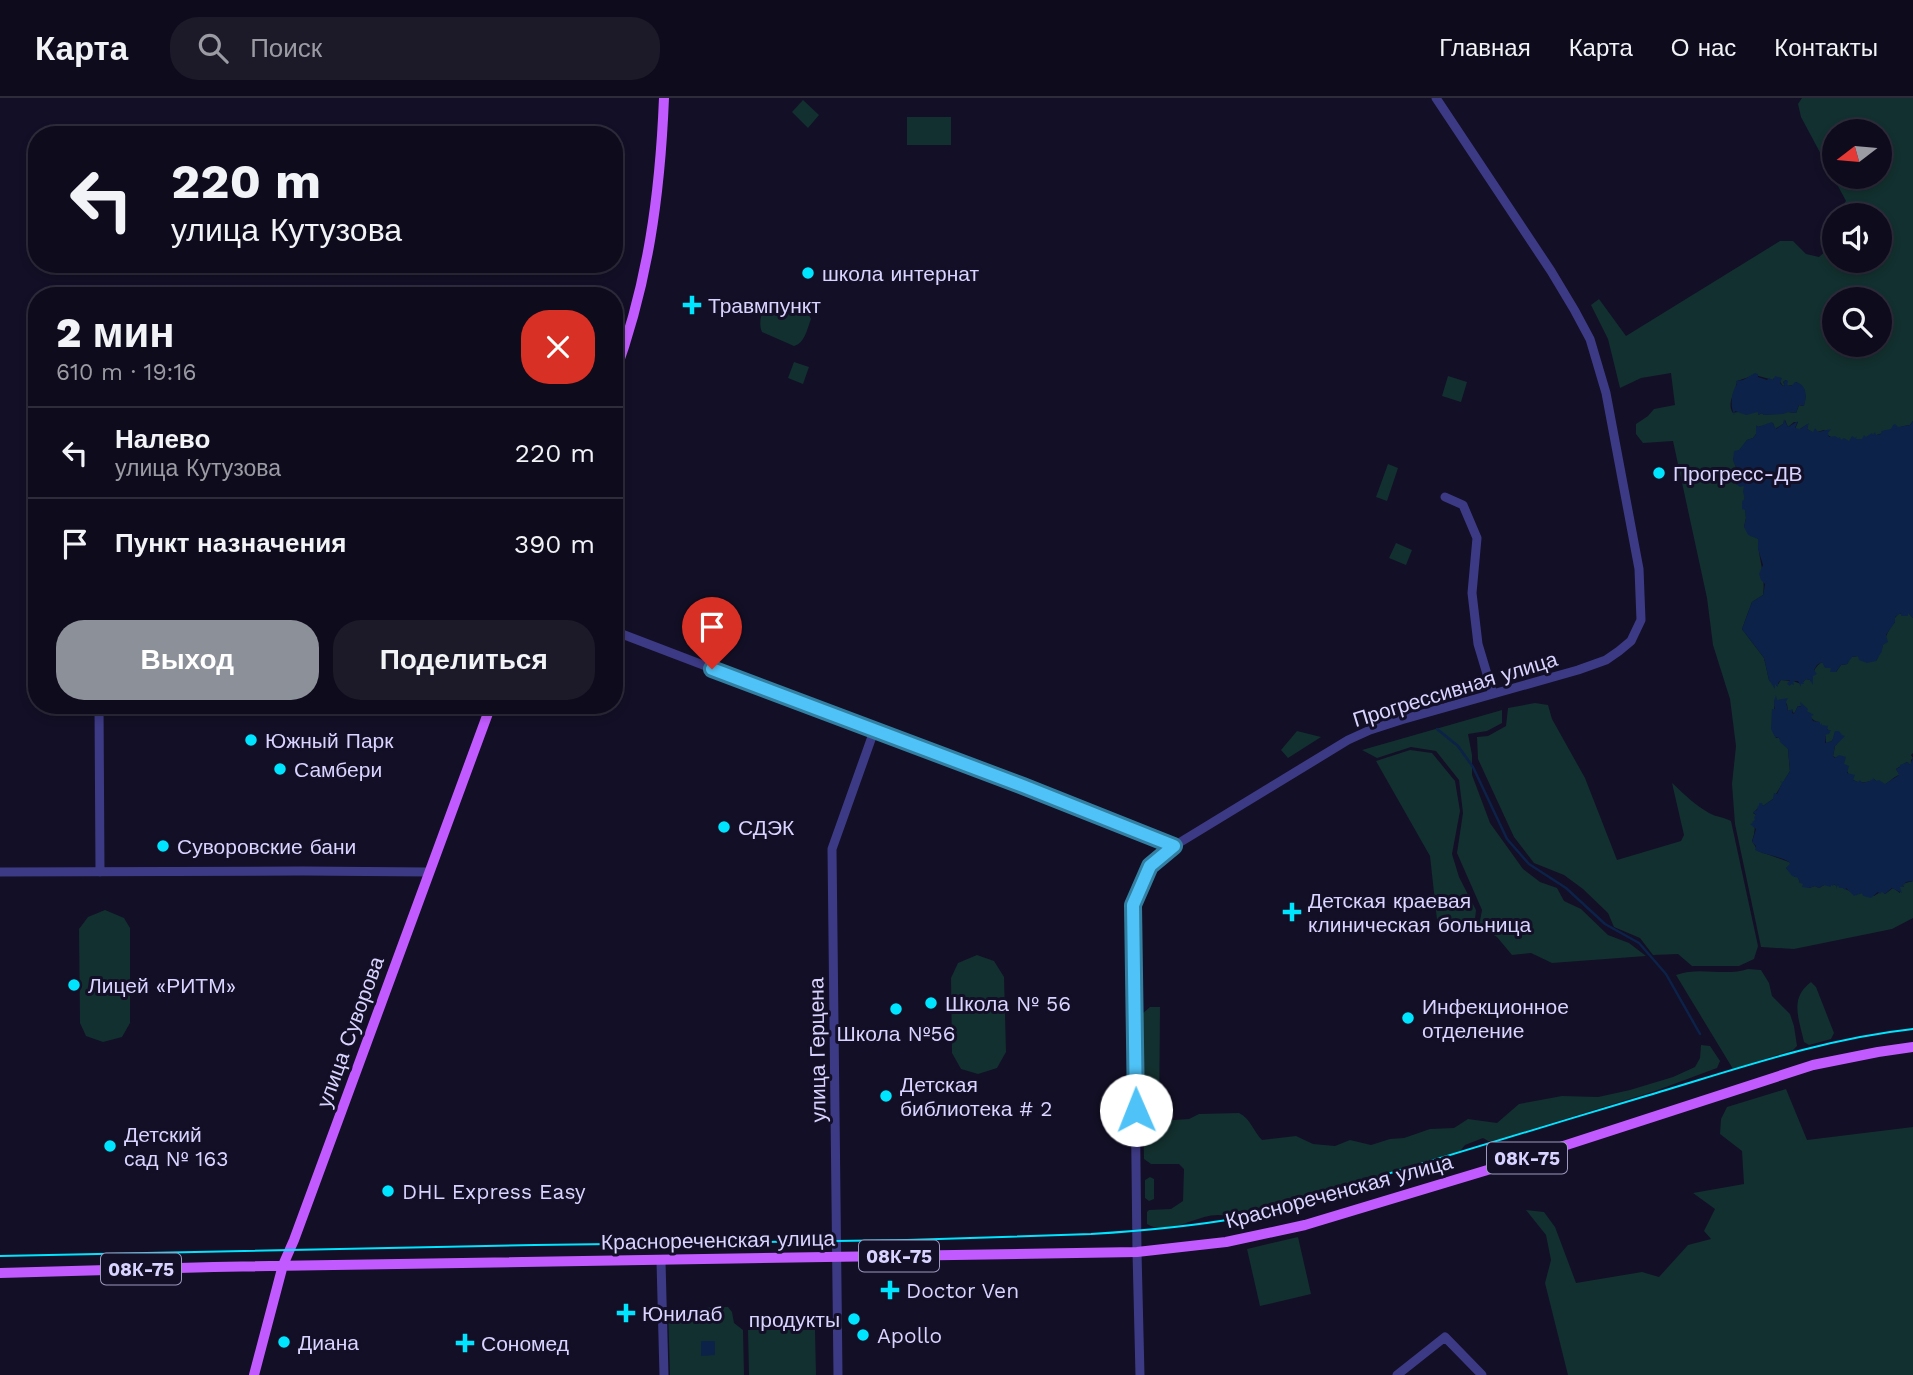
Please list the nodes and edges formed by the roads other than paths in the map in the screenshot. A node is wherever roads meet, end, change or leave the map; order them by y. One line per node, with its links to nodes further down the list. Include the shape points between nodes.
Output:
1 (664, 98): 3 (main road, via 650,248)
2 (1436, 98): 6 (street, Прогрессивная улица, via 1551,271 1590,339 1608,402 1639,569 1641,620 1631,641 1606,660)
3 (623, 347)
4 (1445, 498): 6 (street, via 1463,505 1476,538 1472,593 1478,644)
5 (623, 635): 9 (street)
6 (1493, 694): 10 (street, Прогрессивная улица, via 1348,740)
7 (99, 714): 12 (street)
8 (488, 714): 13 (main road, улица Суворова)
9 (874, 731): 10 (street); 16 (street, улица Герцена, via 832,849)
10 (1174, 846): 15 (street, Прогрессивная улица, via 1150,866 1133,905)
11 (0, 872): 12 (street)
12 (100, 872): 13 (street)
13 (429, 872): 18 (main road, улица Суворова)
14 (1913, 1047): 15 (main road, Краснореченская улица / 08К-75, via 1813,1065 1305,1225 1226,1242)
15 (1136, 1252): 16 (main road, Краснореченская улица / 08К-75); 23 (street, Прогрессивная улица)
16 (837, 1256): 17 (main road, Краснореченская улица / 08К-75); 22 (street, улица Герцена)
17 (661, 1261): 18 (main road, Краснореченская улица / 08К-75); 21 (street)
18 (283, 1265): 19 (main road, Краснореченская улица / 08К-75); 20 (main road, улица Суворова)
19 (0, 1273)
20 (254, 1375)
21 (664, 1375)
22 (838, 1375)
23 (1140, 1375)
24 (1397, 1375): 25 (street, via 1444,1337)
25 (1482, 1375)

